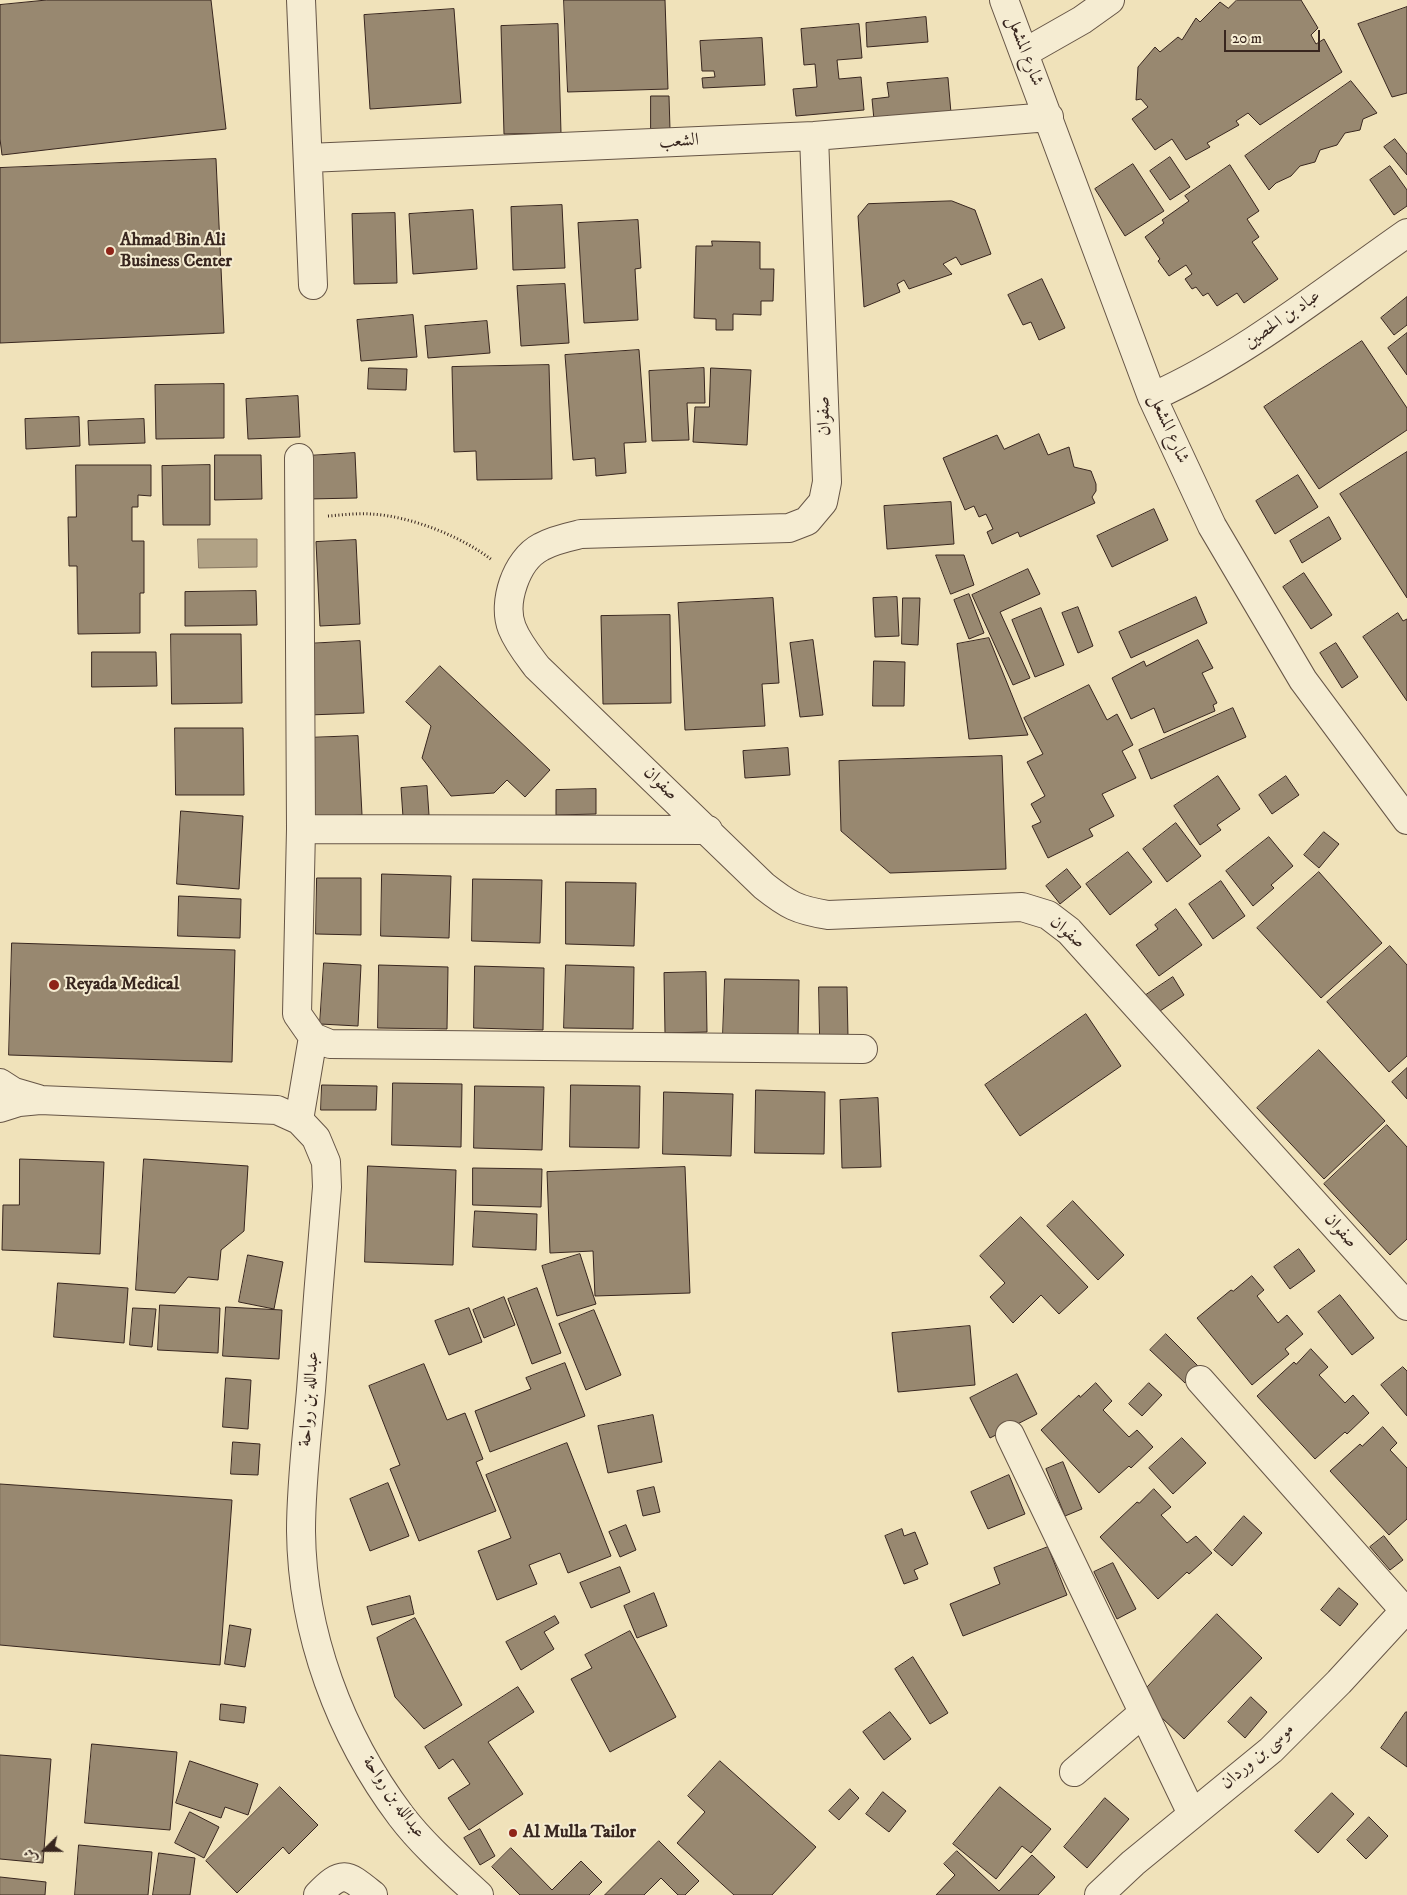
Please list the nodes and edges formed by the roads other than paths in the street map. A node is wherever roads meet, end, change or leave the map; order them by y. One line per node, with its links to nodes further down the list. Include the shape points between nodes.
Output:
1 (301, 0): 7 (street)
2 (1004, 0): 4 (street, شارع المشعل)
3 (1110, 0): 4 (street)
4 (1024, 53): 5 (street, شارع المشعل)
5 (1049, 117): 6 (street, الشعب); 10 (street, شارع المشعل)
6 (814, 136): 7 (street, الشعب); 14 (street, صفوان, via 828,482 824,502 807,520 789,528 581,534 562,539 540,547 525,562 514,578 509,600 511,626 537,667)
7 (308, 158): 9 (street)
8 (1407, 233): 10 (street, عباد بن الحصين, via 1238,351)
9 (314, 286)
10 (1152, 396): 12 (street, شارع المشعل, via 1212,526 1303,680)
11 (299, 458): 13 (street)
12 (1407, 820)
13 (301, 829): 14 (street); 15 (street, via 298,1014)
14 (708, 830): 21 (street, صفوان, via 764,886 788,905 811,912 828,915 1022,907 1048,915 1087,948)
15 (313, 1037): 16 (street, via 330,1044); 20 (street)
16 (863, 1049)
17 (0, 1083): 18 (street, عبدالله بن رواحة, via 14,1092)
18 (40, 1100): 19 (street, عبدالله بن رواحة); 20 (street, عبدالله بن رواحة, via 253,1108 276,1110)
19 (0, 1108)
20 (299, 1120): 30 (street, عبدالله بن رواحة, via 316,1138 326,1162 327,1187 301,1532 305,1583 314,1633 331,1690 372,1775 402,1817)
21 (1407, 1306)
22 (1200, 1380): 24 (street)
23 (1010, 1435): 25 (street)
24 (1406, 1609): 27 (street, موسى بن وردان, via 1270,1750)
25 (1144, 1713): 26 (street); 27 (street)
26 (1074, 1772)
27 (1192, 1814): 31 (street, موسى بن وردان)
28 (318, 1895): 29 (street, via 333,1880 341,1877 350,1878)
29 (373, 1895)
30 (479, 1895)
31 (1099, 1895)

